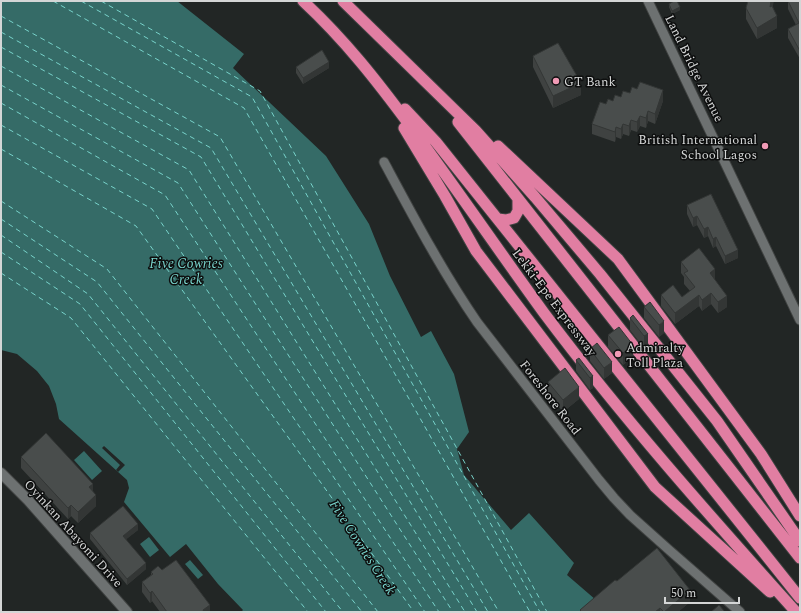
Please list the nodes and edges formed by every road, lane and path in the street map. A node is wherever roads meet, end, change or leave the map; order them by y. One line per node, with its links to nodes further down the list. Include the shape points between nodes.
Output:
1 (303, 1): 4 (highway, Lekki-Epe Expressway)
2 (343, 1): 5 (highway)
3 (648, 1): 9 (street, Land Bridge Avenue)
4 (370, 73): 8 (highway, via 436,142); 17 (highway, via 476,251 655,487); 18 (highway, Lekki-Epe Expressway, via 592,375 676,476)
5 (428, 83): 7 (highway); 11 (highway, via 618,259 761,454); 12 (highway, via 476,131 600,274 716,421)
6 (384, 162): 16 (street, Foreshore Road, via 461,299 599,480 630,515)
7 (518, 199): 8 (highway, via 518,211 514,218); 13 (highway)
8 (498, 219): 14 (highway)
9 (800, 320)
10 (1, 473): 15 (street, Oyinkan Abayomi Drive)
11 (800, 516)
12 (800, 541)
13 (800, 558)
14 (800, 598)
15 (128, 612)
16 (740, 612)
17 (792, 612)
18 (796, 612)

